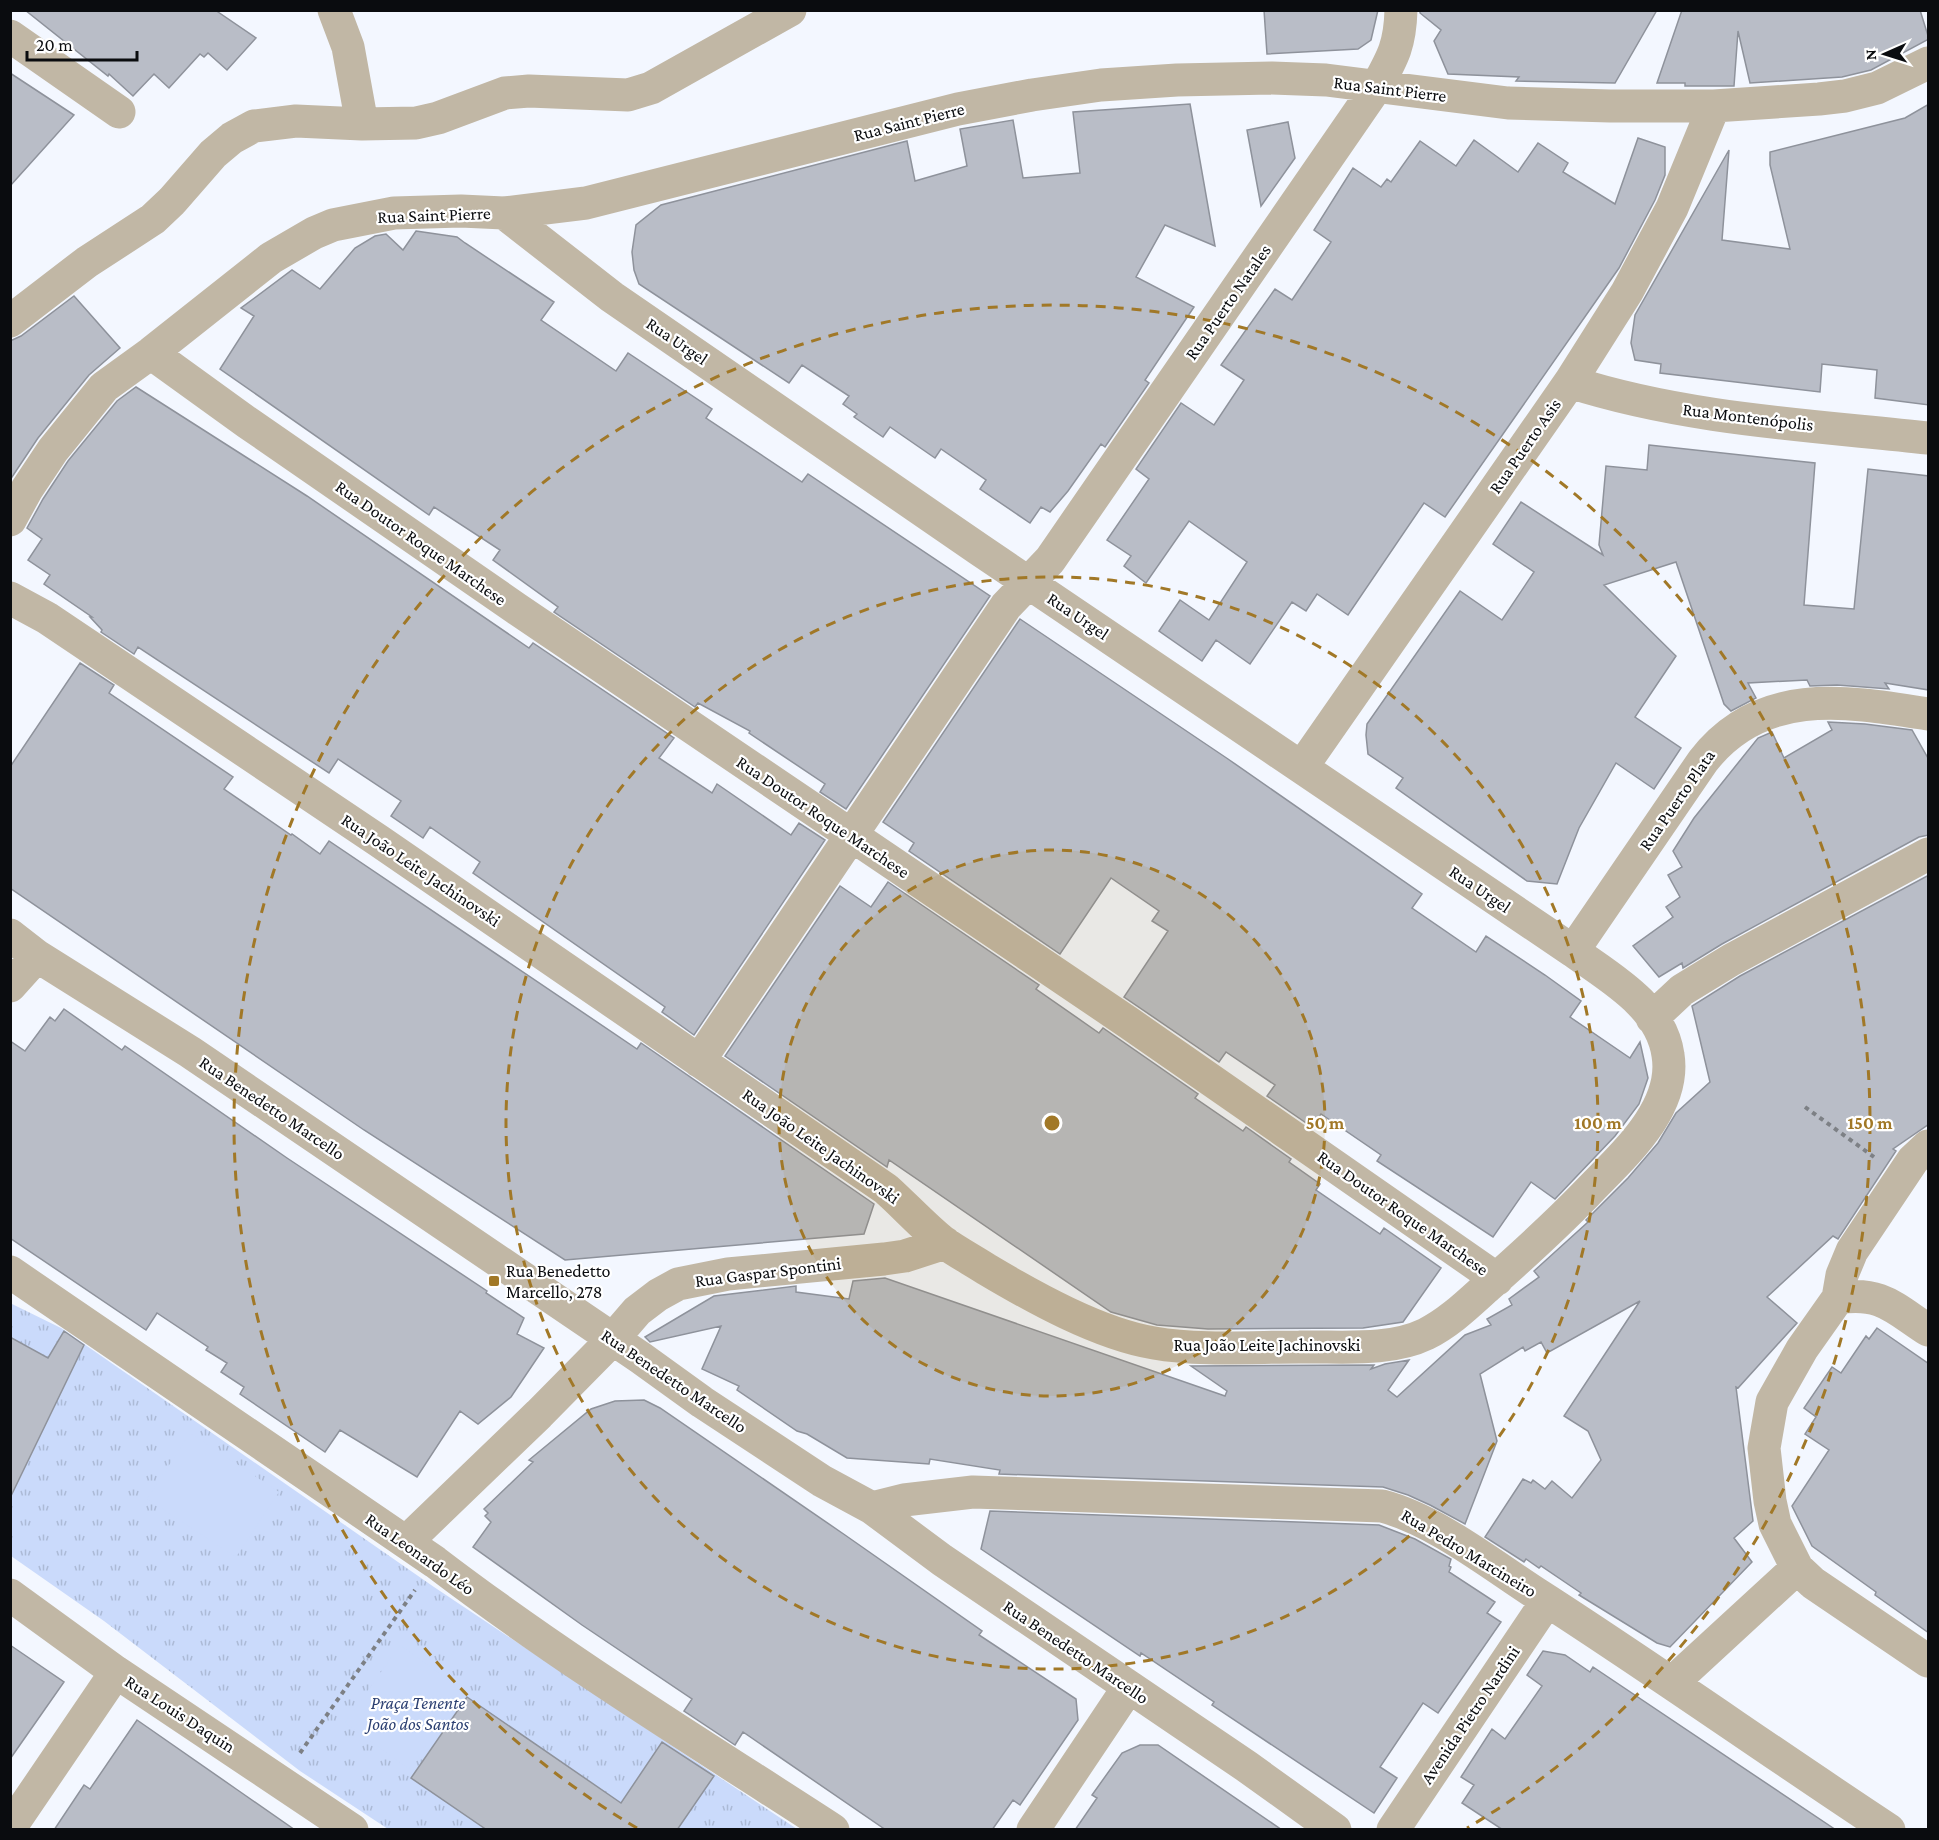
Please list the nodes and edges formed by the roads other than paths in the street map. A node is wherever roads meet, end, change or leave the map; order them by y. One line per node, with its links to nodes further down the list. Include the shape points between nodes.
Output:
1 (334, 10): 9 (street, via 348,47)
2 (790, 10): 9 (street, via 651,88 628,95 505,93 416,123)
3 (1401, 10): 6 (street, Rua Puerto Natales, via 1395,55)
4 (10, 36): 8 (street)
5 (1929, 63): 7 (street, Rua Saint Pierre, via 1877,88 1845,96)
6 (1377, 86): 7 (street, Rua Saint Pierre, via 1508,103); 10 (street, Rua Saint Pierre, via 1272,78 1177,80 1032,95 958,109 586,203); 16 (street, Rua Puerto Natales, via 1050,560)
7 (1714, 106): 13 (street, Rua Puerto Asis, via 1672,208 1627,292)
8 (119, 112)
9 (362, 124): 11 (street, via 268,124 254,126 232,138 153,219 87,262)
10 (504, 213): 12 (street, Rua Saint Pierre, via 394,213 333,225 271,258); 16 (street, Rua Urgel, via 612,297)
11 (10, 321)
12 (151, 353): 15 (street, Rua Saint Pierre, via 105,387 83,411 46,460); 20 (street, Rua Doutor Roque Marchese, via 488,589)
13 (1570, 382): 14 (street, Rua Montenópolis, via 1613,396 1728,417); 19 (street, Rua Puerto Asis)
14 (1929, 438)
15 (10, 520)
16 (1030, 583): 19 (street, Rua Urgel); 20 (street, Rua Puerto Natales, via 1006,606)
17 (10, 598): 27 (street, Rua João Leite Jachinovski, via 47,618 379,841)
18 (1929, 714): 23 (street, Rua Puerto Plata, via 1839,702 1813,703 1759,717 1724,736 1702,761)
19 (1302, 767): 23 (street, Rua Urgel)
20 (852, 836): 27 (street, Rua Puerto Natales); 31 (street, Rua Doutor Roque Marchese)
21 (1929, 854): 26 (street, via 1731,960 1682,990)
22 (10, 935): 24 (street, Rua Benedetto Marcello)
23 (1573, 951): 26 (street, Rua Urgel)
24 (37, 956): 25 (street); 34 (street, Rua Benedetto Marcello, via 190,1052)
25 (10, 986)
26 (1653, 1017): 31 (street, Rua João Leite Jachinovski, via 1668,1052 1670,1071 1666,1089 1647,1128 1552,1229)
27 (699, 1061): 29 (street, Rua João Leite Jachinovski, via 886,1189)
28 (1924, 1158): 32 (street, via 1852,1251)
29 (945, 1243): 31 (street, Rua João Leite Jachinovski, via 1066,1313 1126,1337 1185,1346 1351,1346 1412,1339 1456,1315); 34 (street, Rua Gaspar Spontini, via 905,1256 728,1274 678,1284 637,1311)
30 (10, 1272): 36 (street, Rua Leonardo Léo)
31 (1497, 1279)
32 (1838, 1298): 33 (street, via 1876,1298); 37 (street, via 1772,1402 1766,1426 1764,1448 1775,1524)
33 (1929, 1330)
34 (612, 1340): 35 (street, Rua Benedetto Marcello, via 822,1481); 36 (street, Rua Gaspar Spontini)
35 (872, 1508): 39 (street, Rua Pedro Marcineiro, via 972,1492 1382,1506 1409,1515 1450,1538); 43 (street, Rua Benedetto Marcello)
36 (406, 1542): 46 (street, Rua Leonardo Léo, via 587,1670)
37 (1797, 1568): 40 (street, via 1813,1583); 42 (street)
38 (10, 1595): 41 (street, Rua Louis Daquin)
39 (1547, 1601): 42 (street, Rua Pedro Marcineiro); 49 (street, Avenida Pietro Nardini)
40 (1929, 1661)
41 (116, 1672): 44 (street); 45 (street, Rua Louis Daquin)
42 (1672, 1683): 50 (street, Rua Pedro Marcineiro)
43 (1128, 1688): 47 (street); 48 (street, Rua Benedetto Marcello)
44 (10, 1828)
45 (352, 1830)
46 (833, 1830)
47 (1033, 1830)
48 (1335, 1830)
49 (1393, 1830)
50 (1889, 1830)

